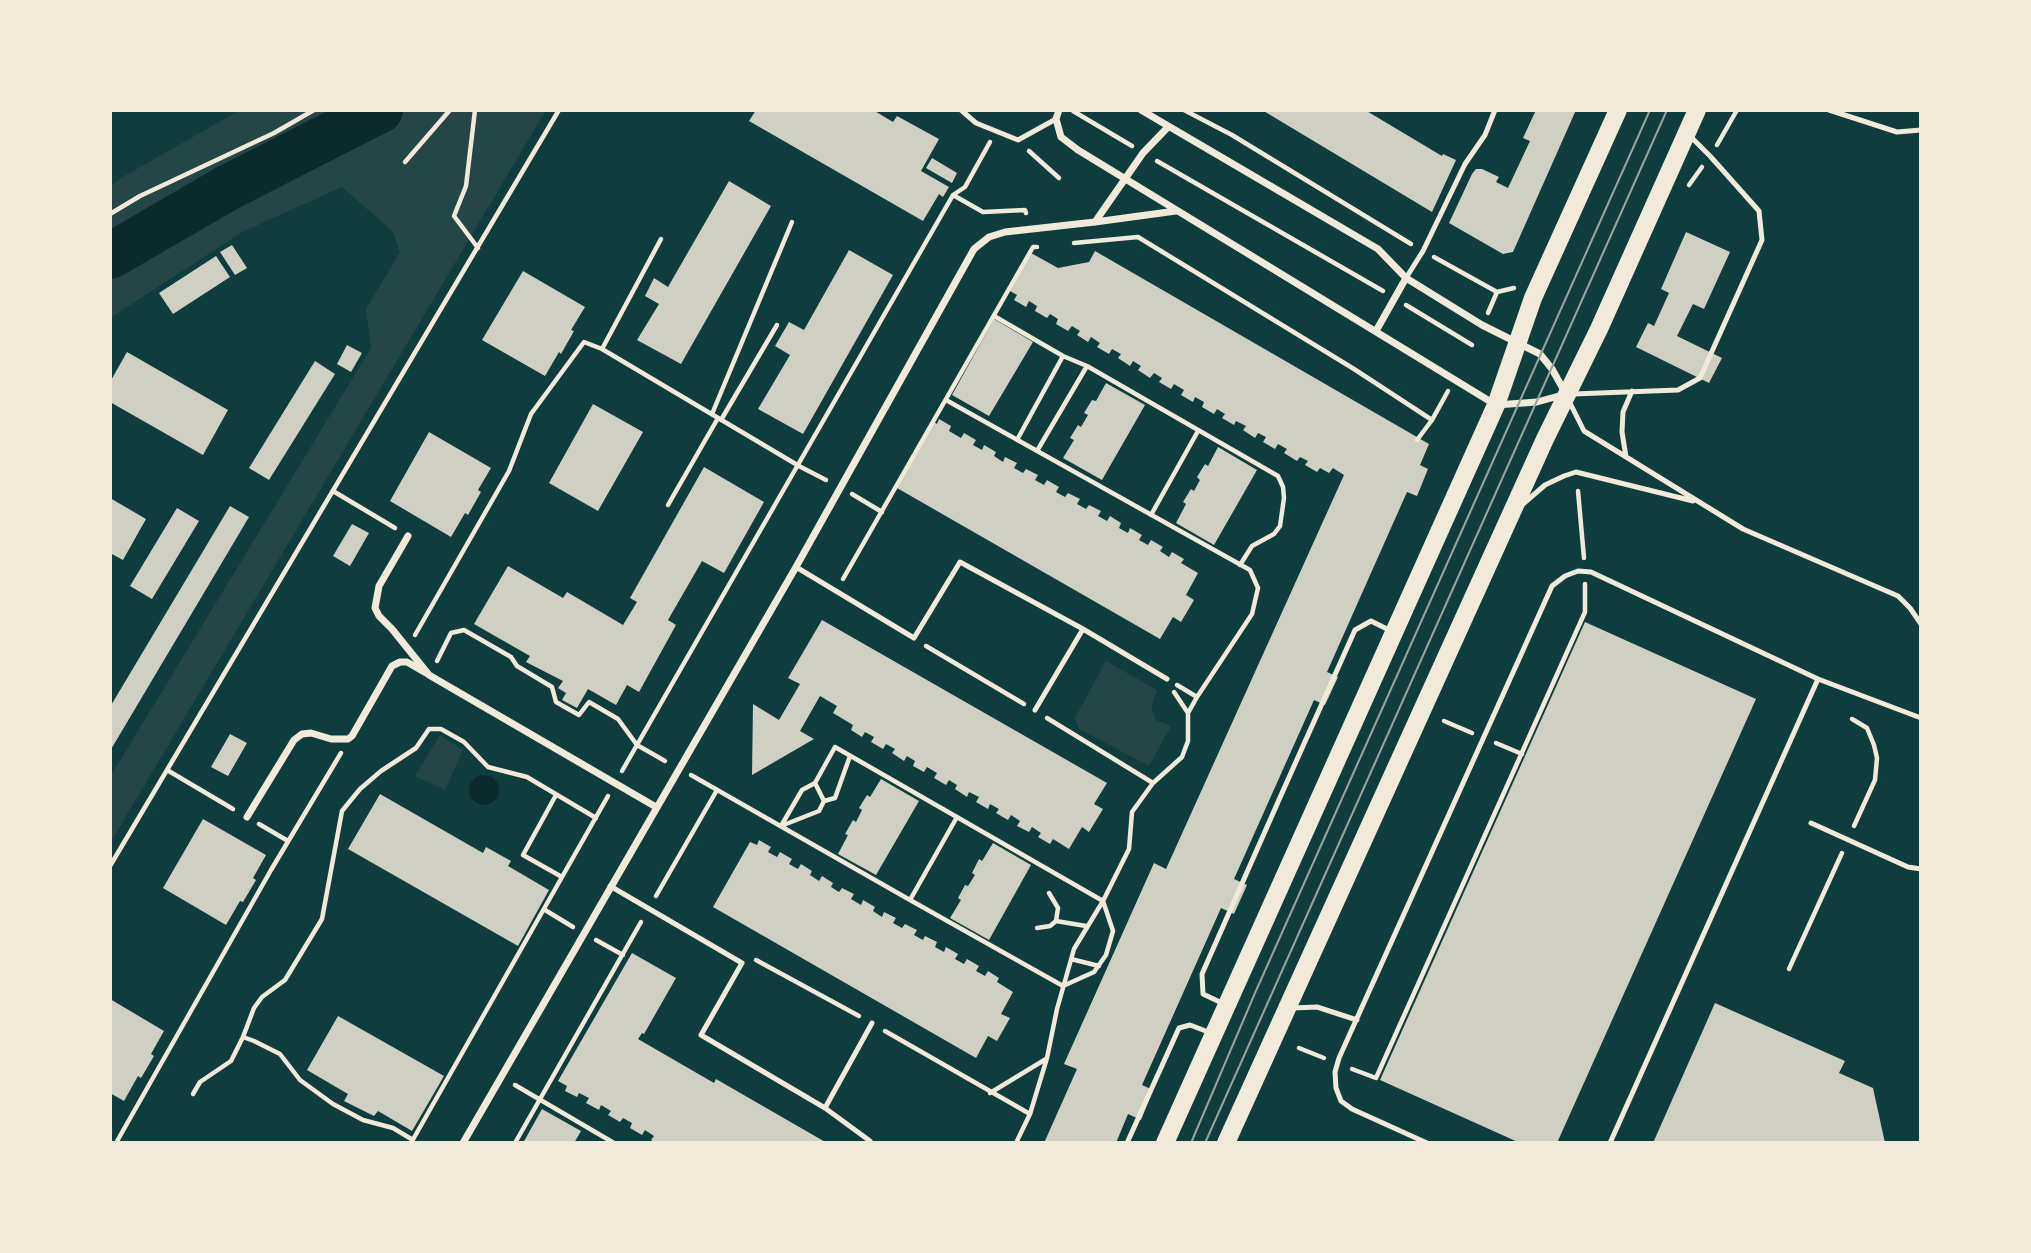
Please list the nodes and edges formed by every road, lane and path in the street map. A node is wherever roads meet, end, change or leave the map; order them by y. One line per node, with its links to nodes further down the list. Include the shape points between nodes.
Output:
1 (314, 110): 30 (path)
2 (450, 110): 25 (path)
3 (475, 110): 36 (path, via 466,186 454,216)
4 (559, 110): 36 (path)
5 (961, 110): 20 (lane)
6 (1059, 110): 17 (street)
7 (1073, 110): 23 (path)
8 (1141, 110): 18 (street)
9 (1184, 110): 37 (path)
10 (1496, 110): 37 (lane)
11 (1618, 110): 44 (main road)
12 (1698, 110): 21 (main road)
13 (1737, 110): 24 (path)
14 (1829, 110): 16 (lane)
15 (1858, 110): 16 (lane)
16 (1854, 118): 19 (lane, via 1897,132)
17 (1056, 119): 22 (lane); 27 (street, via 1061,137)
18 (1168, 127): 23 (street); 38 (street, via 1378,249)
19 (1921, 130)
20 (995, 131): 22 (lane); 62 (path, via 965,187 953,195)
21 (1687, 133): 24 (lane); 51 (main road)
22 (1018, 141): 26 (path)
23 (1143, 153): 27 (street); 40 (path)
24 (1710, 156): 28 (path); 50 (lane, via 1759,211 1762,240 1700,378 1678,390)
25 (405, 162)
26 (1059, 178)
27 (1126, 181): 29 (street); 32 (street)
28 (1685, 191)
29 (1176, 211): 32 (street); 43 (street)
30 (110, 214)
31 (792, 222): 54 (path)
32 (1095, 222): 63 (street, via 1005,232 974,248)
33 (661, 239): 46 (path)
34 (1072, 243): 56 (path, via 1138,237)
35 (1046, 246): 41 (path, via 1033,247)
36 (478, 248): 64 (path)
37 (1423, 251): 38 (lane); 39 (path)
38 (1406, 278): 40 (street); 44 (street)
39 (1497, 292)
40 (1395, 298): 43 (street); 45 (path)
41 (993, 316): 47 (path); 52 (path)
42 (777, 325): 55 (path)
43 (1376, 331): 53 (street)
44 (1518, 344): 51 (street, via 1541,354); 53 (main road)
45 (1472, 345)
46 (603, 349): 54 (path); 79 (path, via 584,342 531,414 509,471)
47 (1063, 356): 48 (path); 58 (path)
48 (1087, 366): 57 (path); 60 (path)
49 (1448, 390): 56 (path)
50 (1632, 391): 51 (lane); 61 (lane, via 1623,412)
51 (1566, 394): 53 (street); 61 (lane, via 1584,431); 70 (main road)
52 (946, 400): 58 (path); 68 (path)
53 (1496, 405): 78 (main road)
54 (712, 414): 55 (path)
55 (720, 419): 62 (path); 67 (path)
56 (1432, 420): 59 (path)
57 (1198, 431): 69 (path); 72 (path, via 1279,476 1283,487 1280,526 1252,546)
58 (1017, 440): 60 (path)
59 (1417, 440)
60 (1037, 451): 69 (path)
61 (1626, 457): 66 (lane)
62 (799, 466): 63 (path); 88 (path)
63 (840, 487): 68 (path); 73 (street)
64 (333, 491): 71 (path); 91 (path)
65 (1578, 491): 74 (path)
66 (1699, 502): 70 (lane, via 1576,472 1545,485); 76 (lane, via 1743,528 1898,596)
67 (668, 505)
68 (882, 512): 75 (path)
69 (1151, 515): 72 (path)
70 (1510, 515): 119 (main road)
71 (408, 536): 79 (street, via 379,586 375,608)
72 (1240, 565): 83 (path, via 1250,570 1258,588 1252,614)
73 (796, 566): 75 (lane); 90 (street)
74 (1586, 571): 82 (lane); 120 (lane, via 1565,576 1552,586); 126 (path, via 1585,612 1376,1079)
75 (836, 592): 77 (lane, via 914,638 960,562)
76 (1921, 625)
77 (1083, 629): 81 (lane); 84 (lane)
78 (1394, 632): 118 (main road); 118 (lane, via 1371,621 1355,630 1282,793 1202,974 1203,994)
79 (408, 648): 80 (street)
80 (429, 675): 87 (street, via 407,662 392,666); 88 (path, via 451,633 464,630 552,687 556,702 579,715 589,702 618,719); 92 (street)
81 (1167, 678): 83 (path); 85 (path)
82 (1818, 679): 86 (lane); 143 (lane)
83 (1197, 697): 85 (path)
84 (1035, 710)
85 (1188, 713): 110 (path, via 1186,749 1132,812 1129,849)
86 (1921, 718)
87 (352, 736): 98 (street, via 340,740 311,733 293,740); 103 (path)
88 (638, 745): 90 (path); 92 (path)
89 (850, 755): 93 (path, via 835,747); 96 (path, via 835,798); 99 (path)
90 (678, 768): 94 (path); 97 (street)
91 (167, 770): 98 (path); 104 (path)
92 (615, 783): 97 (street); 100 (path)
93 (815, 783): 96 (path); 102 (path, via 802,790)
94 (717, 790): 102 (path); 111 (path)
95 (556, 795): 100 (path); 106 (path, via 523,855); 123 (path, via 527,777 488,767 464,742 441,729 429,729 416,748 381,771 342,811 322,919 285,981 254,1008)
96 (824, 801): 102 (path, via 819,811)
97 (656, 807): 107 (street)
98 (247, 817): 103 (path)
99 (957, 817): 109 (path); 110 (path)
100 (596, 818): 106 (path)
101 (1811, 824): 105 (lane)
102 (781, 826): 109 (path)
103 (288, 841): 134 (path)
104 (110, 866)
105 (1921, 869)
106 (562, 877): 132 (path)
107 (610, 886): 111 (lane); 127 (street)
108 (1049, 893): 112 (path, via 1058,908)
109 (910, 900): 117 (path)
110 (1103, 901): 113 (path); 116 (path, via 1113,931)
111 (649, 909): 130 (path); 131 (lane, via 742,963 701,1035)
112 (1056, 920): 113 (path); 114 (path)
113 (1087, 926): 115 (path)
114 (1037, 928)
115 (1071, 959): 116 (path); 117 (path)
116 (1098, 966): 117 (path)
117 (1063, 986): 125 (path)
118 (1227, 1005): 122 (main road)
119 (1286, 1008): 120 (lane, via 1317,1007); 141 (main road)
120 (1357, 1020): 126 (lane)
121 (872, 1023): 131 (lane)
122 (1214, 1034): 139 (lane, via 1190,1025 1179,1027); 140 (main road)
123 (243, 1037): 129 (path, via 230,1061 200,1082); 132 (path, via 280,1054 300,1080 333,1104 363,1120 393,1128)
124 (1299, 1048): 126 (path)
125 (1047, 1058): 128 (path); 138 (path)
126 (1338, 1063): 142 (lane, via 1340,1101)
127 (501, 1077): 130 (path); 135 (street)
128 (990, 1093)
129 (193, 1094)
130 (539, 1099): 136 (path); 137 (path)
131 (825, 1108): 133 (lane)
132 (412, 1141)
133 (870, 1141)
134 (116, 1143)
135 (463, 1143)
136 (514, 1143)
137 (614, 1143)
138 (1016, 1143)
139 (1127, 1143)
140 (1165, 1143)
141 (1226, 1143)
142 (1427, 1143)
143 (1610, 1143)

